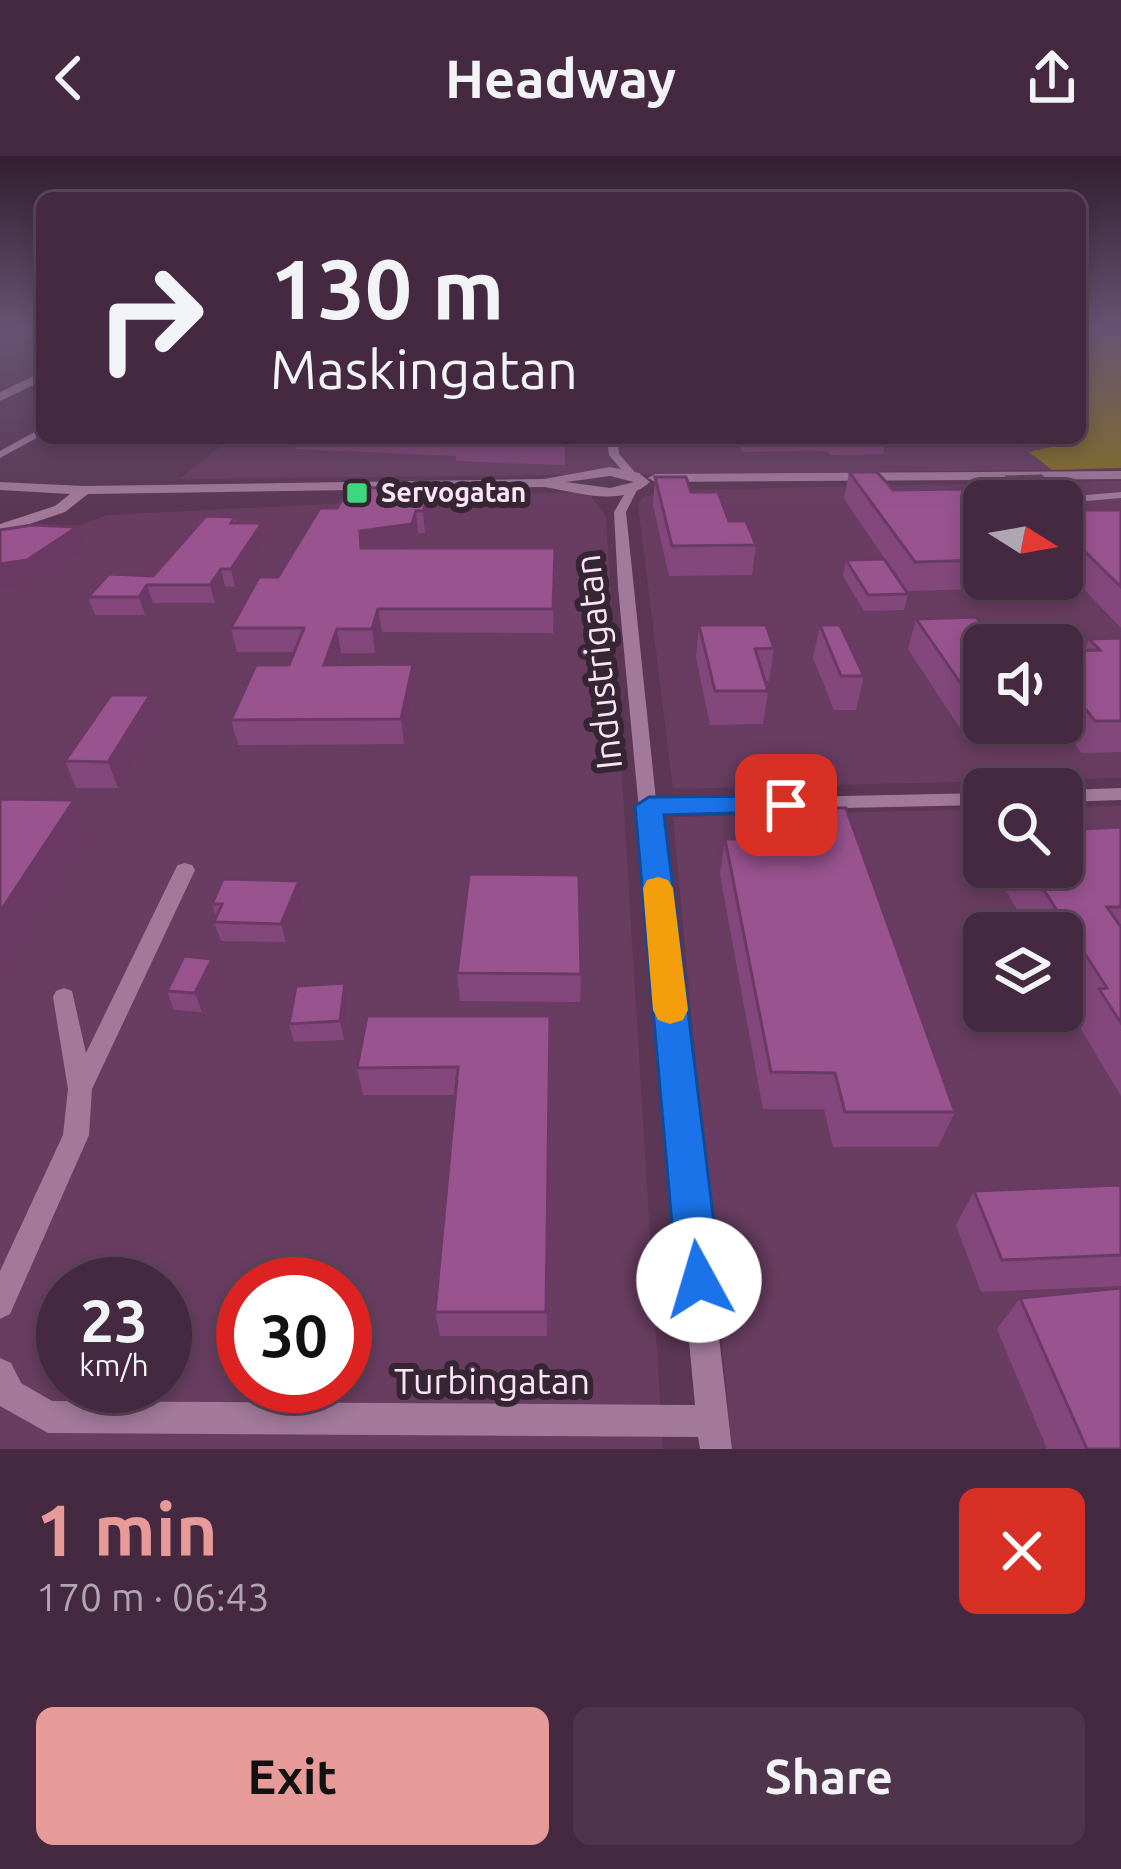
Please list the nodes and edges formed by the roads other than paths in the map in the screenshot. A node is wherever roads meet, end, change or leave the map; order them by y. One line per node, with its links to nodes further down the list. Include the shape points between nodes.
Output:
1 (36, 434): 3 (street)
2 (613, 444): 4 (street)
3 (0, 455)
4 (614, 455): 6 (street); 7 (street)
5 (1121, 475): 7 (street)
6 (598, 481): 7 (street); 9 (street); 12 (street, Industrigatan)
7 (634, 482): 12 (street, Industrigatan)
8 (0, 487): 9 (street)
9 (84, 490): 13 (street, via 60,509)
10 (1121, 495): 11 (street)
11 (1083, 498)
12 (620, 512): 17 (street, Industrigatan)
13 (0, 529)
14 (1121, 794): 15 (street)
15 (1083, 795)
16 (963, 799): 17 (street)
17 (649, 806): 23 (street, Industrigatan)
18 (185, 870): 20 (street)
19 (64, 997): 20 (street)
20 (80, 1089): 21 (street, via 76,1135)
21 (0, 1304)
22 (0, 1375): 23 (street, Turbingatan, via 10,1394 48,1417)
23 (715, 1435)

